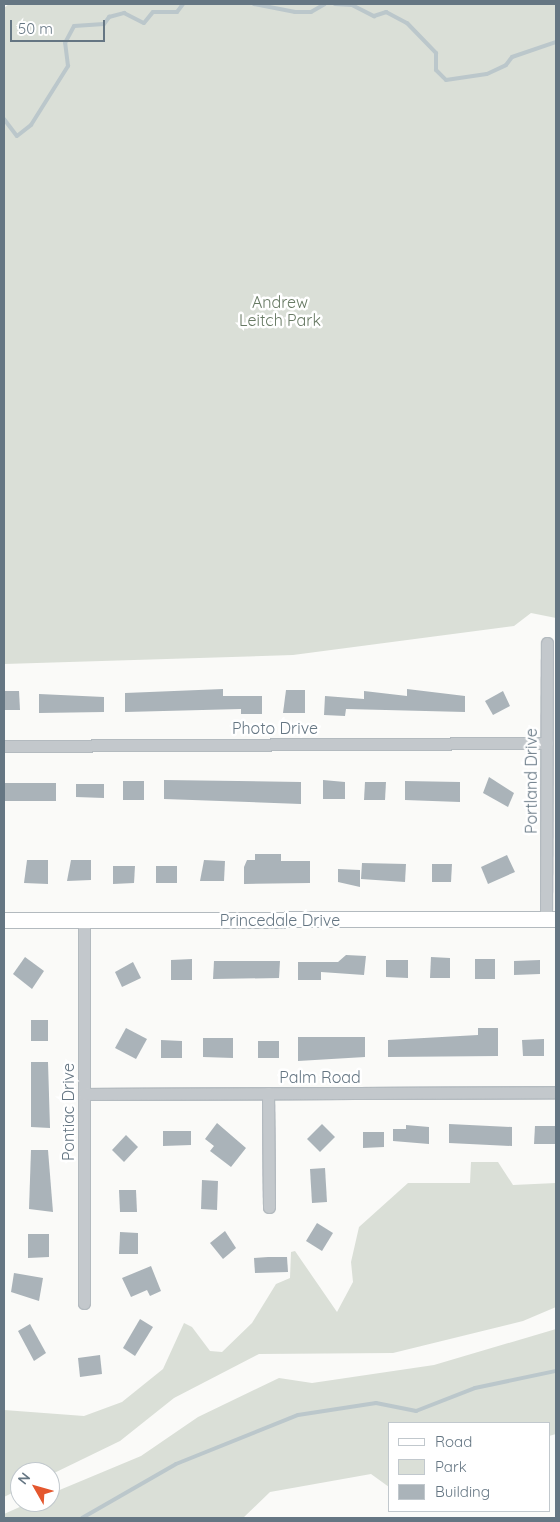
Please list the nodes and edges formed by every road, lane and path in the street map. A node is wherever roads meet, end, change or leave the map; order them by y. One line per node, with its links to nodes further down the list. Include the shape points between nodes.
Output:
1 (547, 643): 2 (street, Portland Drive)
2 (547, 743): 3 (street, Photo Drive); 4 (street, Portland Drive)
3 (4, 746)
4 (551, 919): 6 (street, Princedale Drive)
5 (4, 920): 6 (street, Princedale Drive)
6 (84, 920): 9 (street, Pontiac Drive)
7 (556, 1092): 8 (street, Palm Road)
8 (268, 1093): 9 (street, Palm Road); 10 (street)
9 (84, 1094): 11 (street, Pontiac Drive)
10 (269, 1207)
11 (84, 1303)

